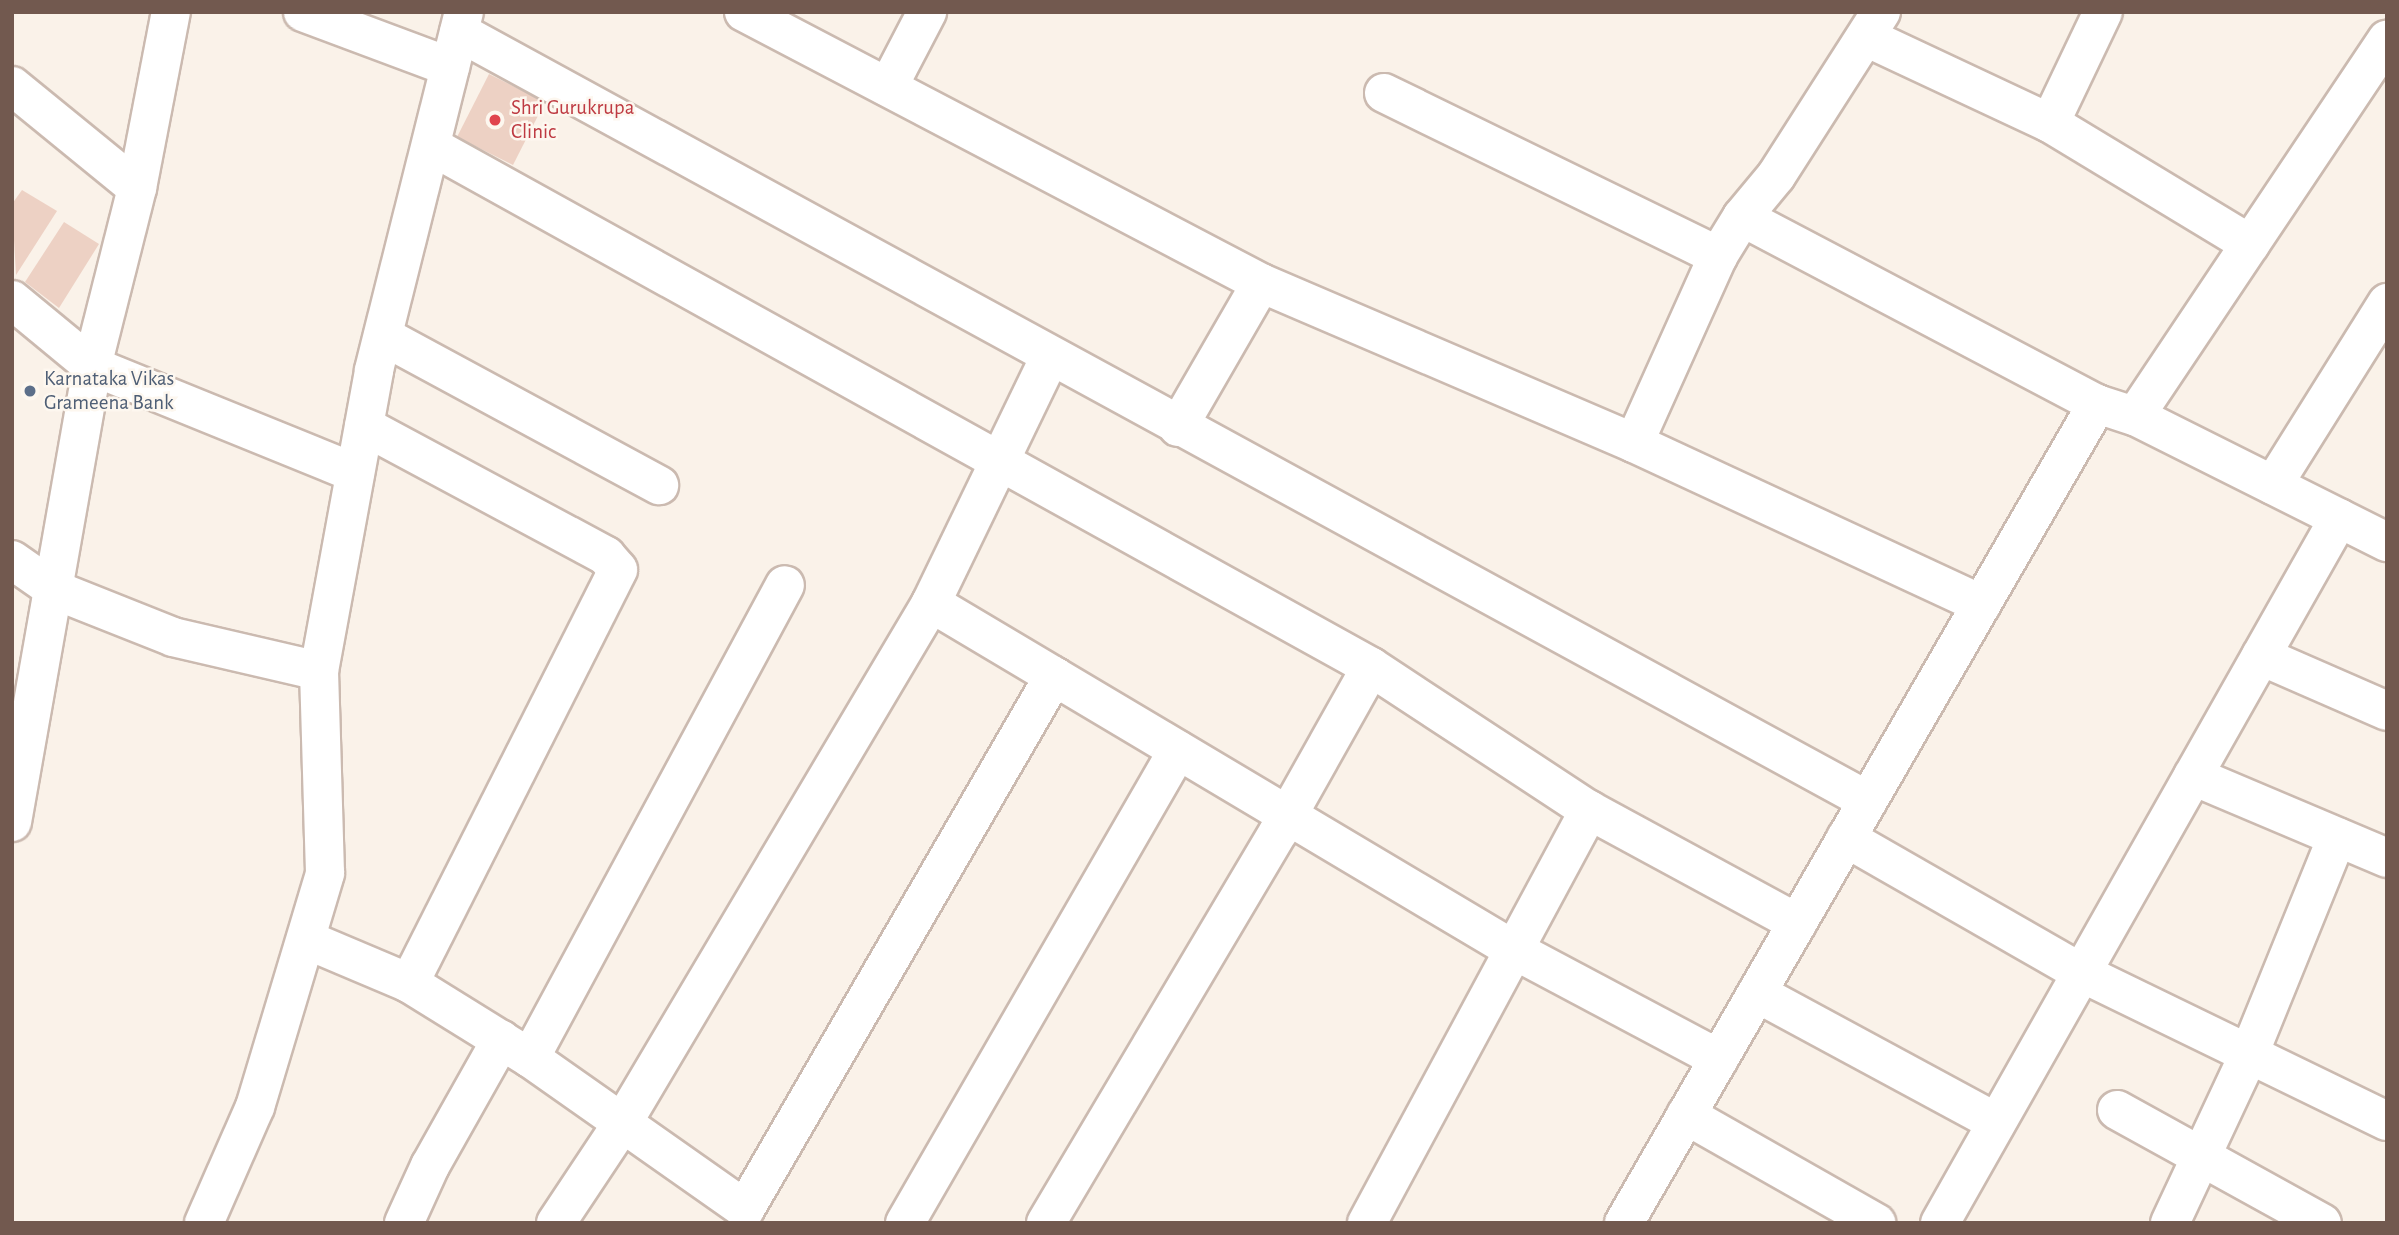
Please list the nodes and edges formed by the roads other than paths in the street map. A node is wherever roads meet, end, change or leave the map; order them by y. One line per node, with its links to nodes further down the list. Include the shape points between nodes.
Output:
1 (171, 12): 14 (street)
2 (303, 12): 7 (street)
3 (744, 12): 10 (street)
4 (928, 12): 10 (street)
5 (2103, 12): 12 (street)
6 (1873, 25): 12 (street); 15 (street, via 1776,176)
7 (458, 37): 13 (street); 22 (street)
8 (2387, 40): 16 (street)
9 (12, 86): 14 (street)
10 (888, 87): 18 (street)
11 (1384, 93): 17 (street)
12 (2050, 123): 16 (street)
13 (433, 147): 21 (street); 29 (street)
14 (137, 188): 23 (street)
15 (1742, 217): 17 (street); 24 (street)
16 (2250, 244): 25 (street)
17 (1718, 256): 28 (street)
18 (1261, 283): 27 (street); 28 (street)
19 (12, 300): 23 (street)
20 (2387, 303): 32 (street)
21 (383, 336): 26 (street); 31 (street)
22 (1050, 357): 27 (street); 29 (street)
23 (92, 366): 30 (street); 37 (street)
24 (2097, 404): 25 (street); 39 (street)
25 (2135, 416): 32 (street)
26 (364, 426): 30 (street); 58 (street, via 606,556 618,570)
27 (1178, 427): 47 (street)
28 (1634, 443): 39 (street)
29 (1000, 463): 38 (street); 41 (street)
30 (355, 472): 42 (street)
31 (659, 485)
32 (2273, 485): 33 (street)
33 (2339, 518): 34 (street); 40 (street)
34 (2387, 542)
35 (12, 560): 37 (street)
36 (785, 585): 60 (street)
37 (55, 590): 42 (street, via 173,637); 50 (street)
38 (930, 603): 43 (street); 66 (street)
39 (1981, 604): 47 (street)
40 (2261, 656): 44 (street); 46 (street)
41 (1371, 667): 48 (street); 49 (street)
42 (320, 670): 55 (street, via 325,873)
43 (1054, 676): 45 (street); 69 (street)
44 (2387, 710)
45 (1178, 750): 49 (street); 73 (street)
46 (2193, 776): 51 (street); 57 (street)
47 (1868, 800): 52 (street)
48 (1589, 810): 54 (street); 56 (street)
49 (1288, 815): 56 (street); 74 (street)
50 (12, 822)
51 (2337, 837): 53 (street); 61 (street)
52 (1846, 838): 54 (street); 57 (street)
53 (2387, 858)
54 (1797, 923): 59 (street)
55 (307, 940): 58 (street); 70 (street, via 255,1107)
56 (1514, 950): 62 (street); 75 (street)
57 (2082, 973): 61 (street); 67 (street)
58 (409, 983): 60 (street)
59 (1757, 993): 62 (street); 67 (street)
60 (515, 1049): 66 (street); 71 (street, via 430,1166)
61 (2249, 1054): 65 (street); 68 (street)
62 (1718, 1059): 64 (street)
63 (2117, 1110): 68 (street)
64 (1686, 1115): 76 (street); 77 (street)
65 (2387, 1121)
66 (623, 1122): 69 (street); 72 (street)
67 (1996, 1122): 78 (street)
68 (2203, 1157): 79 (street); 80 (street)
69 (746, 1218)
70 (204, 1223)
71 (404, 1223)
72 (556, 1223)
73 (905, 1223)
74 (1046, 1223)
75 (1367, 1223)
76 (1624, 1223)
77 (1875, 1223)
78 (1940, 1223)
79 (2170, 1223)
80 (2322, 1223)

